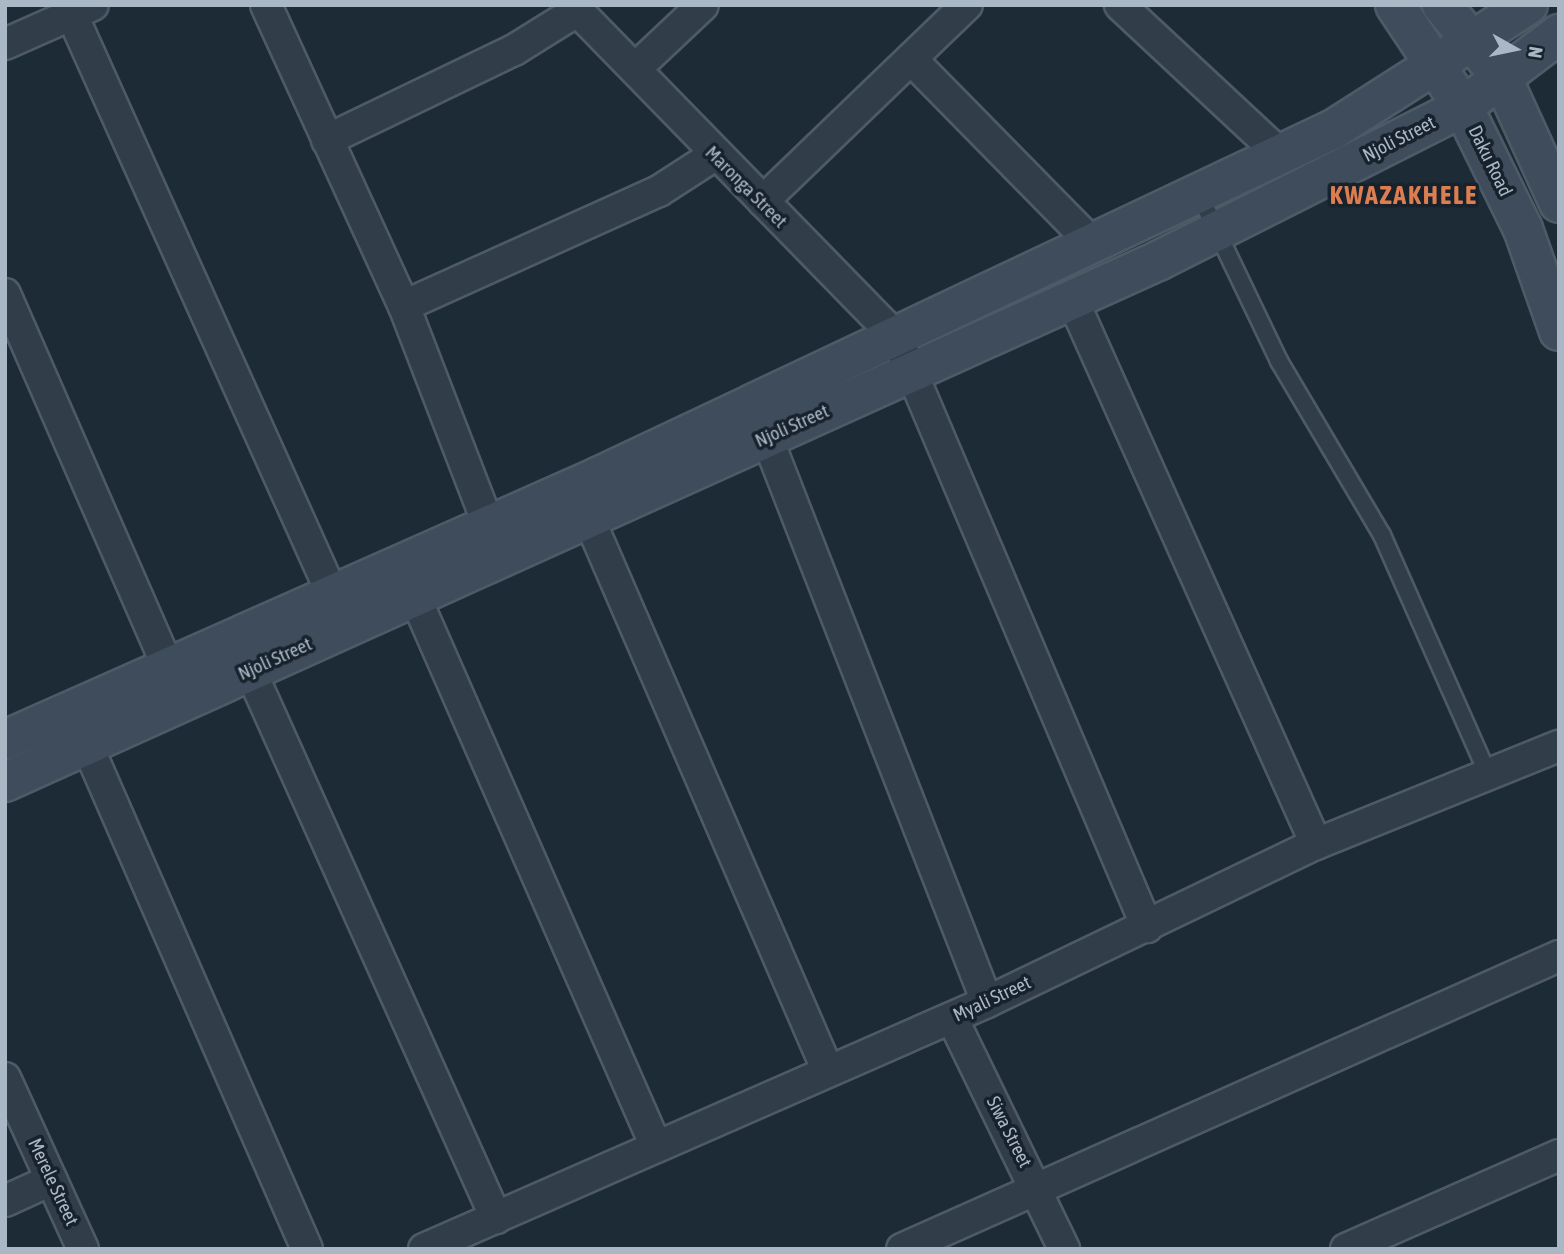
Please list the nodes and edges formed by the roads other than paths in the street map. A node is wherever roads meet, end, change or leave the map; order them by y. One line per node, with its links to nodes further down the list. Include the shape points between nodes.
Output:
1 (266, 5): 18 (street)
2 (703, 5): 15 (street)
3 (967, 5): 13 (street)
4 (1120, 5): 19 (street)
5 (1395, 5): 14 (street, Daku Road)
6 (1442, 5): 11 (street)
7 (1528, 5): 11 (street, Njoli Street)
8 (574, 8): 15 (street, Maronga Street); 18 (street, via 531,41)
9 (82, 10): 12 (street); 36 (street)
10 (1559, 34): 16 (street, Njoli Street)
11 (1476, 39): 14 (street, Njoli Street); 16 (street)
12 (5, 44)
13 (912, 60): 22 (street); 25 (street)
14 (1440, 64): 17 (street, Daku Road); 19 (street, Njoli Street, via 1334,129)
15 (635, 69): 20 (street, Maronga Street)
16 (1502, 78): 17 (street, Njoli Street); 23 (street)
17 (1463, 107): 24 (street, Njoli Street); 29 (street, Daku Road, via 1523,229)
18 (327, 140): 28 (street)
19 (1280, 154): 21 (street, Njoli Street)
20 (713, 156): 22 (street, Maronga Street); 28 (street, via 659,191)
21 (1199, 194): 24 (lane); 25 (street, Njoli Street)
22 (763, 201): 30 (street, Maronga Street)
23 (1559, 203)
24 (1218, 231): 27 (street, Njoli Street); 42 (lane, via 1279,361 1382,535)
25 (1092, 243): 30 (street, Njoli Street)
26 (5, 294): 37 (street)
27 (1073, 301): 31 (street, Njoli Street); 44 (street)
28 (404, 306): 34 (street)
29 (1559, 331)
30 (897, 338): 31 (street, Maronga Street); 34 (street, Njoli Street)
31 (912, 373): 32 (street, Njoli Street); 45 (street, Maronga Street)
32 (767, 438): 33 (street, Njoli Street); 47 (street)
33 (589, 519): 35 (street, Njoli Street); 49 (street)
34 (489, 526): 36 (street, Njoli Street)
35 (415, 597): 38 (street, Njoli Street); 51 (street)
36 (334, 598): 37 (street, Njoli Street)
37 (169, 669): 39 (street, Njoli Street)
38 (250, 670): 40 (street, Njoli Street); 56 (street)
39 (5, 740)
40 (87, 745): 43 (street, Njoli Street); 58 (street)
41 (1559, 746): 42 (street, Myali Street)
42 (1488, 774): 44 (street, Myali Street)
43 (5, 782)
44 (1316, 845): 45 (street, Myali Street)
45 (1147, 927): 47 (street, Myali Street)
46 (1559, 956): 54 (street)
47 (987, 1002): 48 (street, Myali Street)
48 (951, 1018): 49 (street, Myali Street); 54 (street, Siwa Street)
49 (827, 1069): 51 (street, Myali Street)
50 (5, 1078): 53 (street, Merele Street)
51 (654, 1144): 56 (street, Myali Street)
52 (1559, 1155): 62 (street)
53 (51, 1180): 55 (street); 57 (street, Merele Street)
54 (1038, 1189): 60 (street); 61 (street, Siwa Street)
55 (5, 1201)
56 (496, 1218): 59 (street, Myali Street)
57 (83, 1249)
58 (307, 1249)
59 (424, 1249)
60 (902, 1249)
61 (1064, 1249)
62 (1346, 1249)

